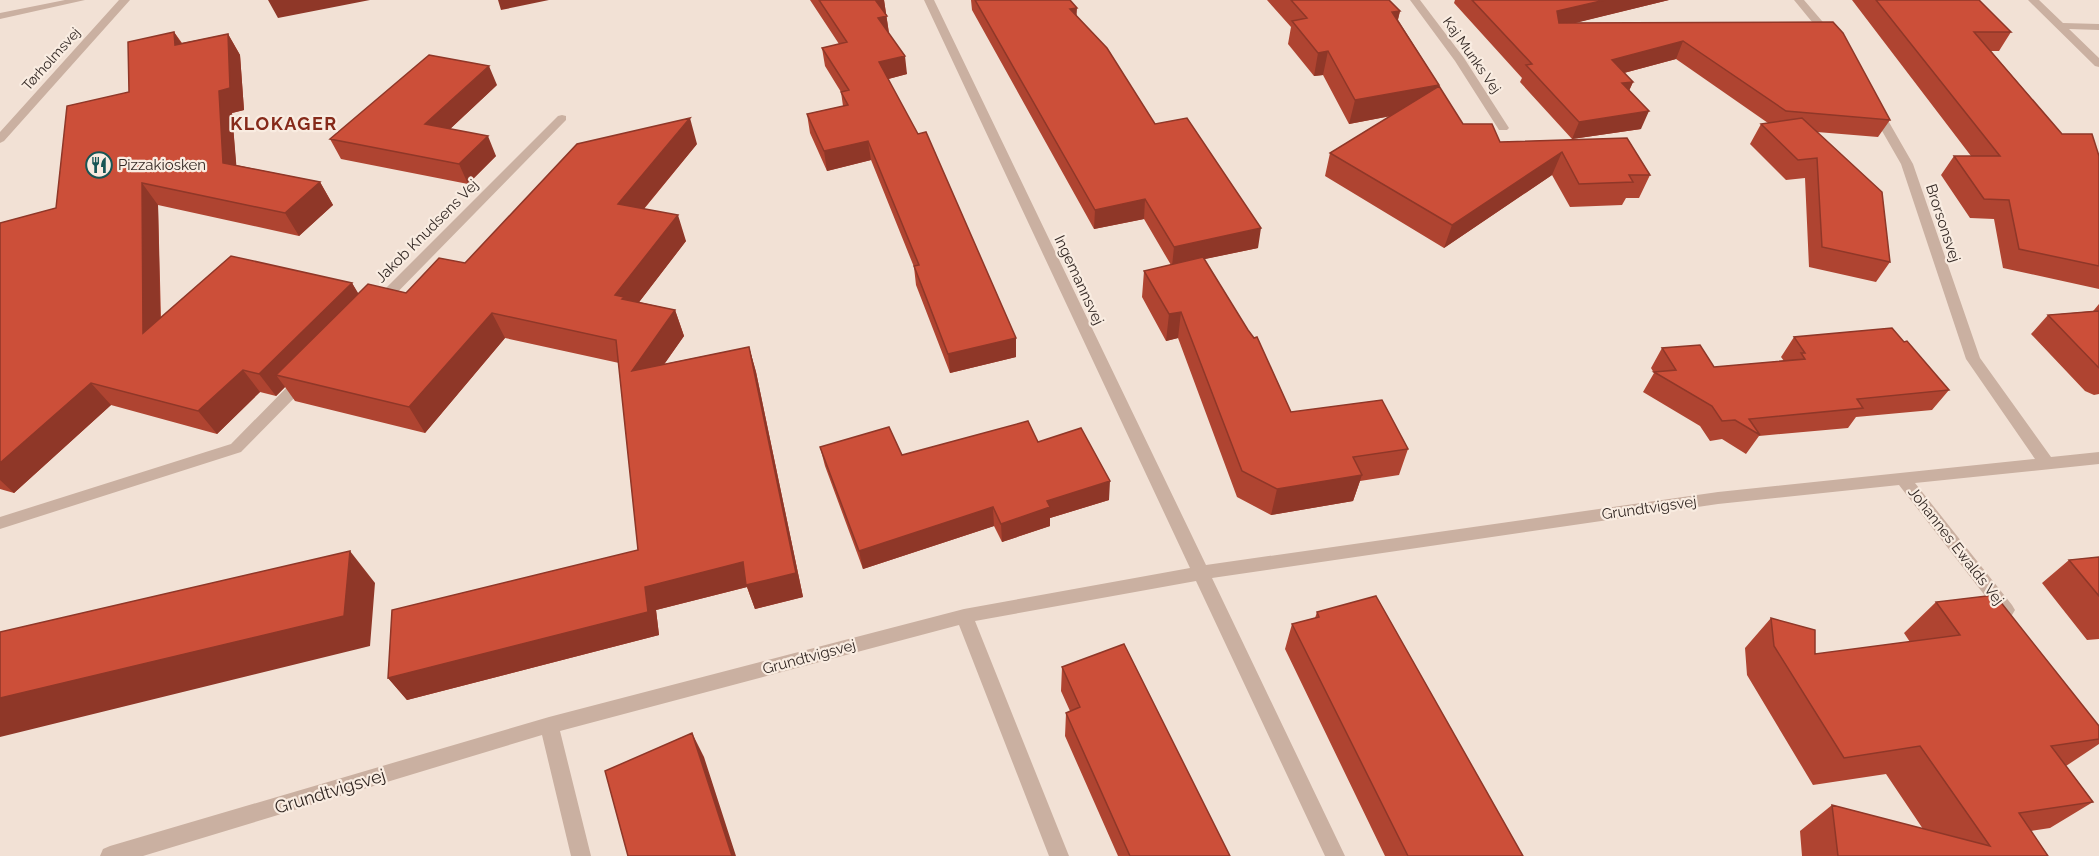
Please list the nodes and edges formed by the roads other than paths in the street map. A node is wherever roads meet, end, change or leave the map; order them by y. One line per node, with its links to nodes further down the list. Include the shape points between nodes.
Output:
1 (80, 0): 7 (street)
2 (125, 0): 15 (street, Tørholmsvej)
3 (929, 0): 22 (street, Ingemannsvej)
4 (1415, 0): 14 (street, Kaj Munks Vej, via 1460,60)
5 (1799, 0): 10 (street)
6 (2033, 0): 8 (street)
7 (0, 16)
8 (2060, 26): 9 (street); 11 (street)
9 (2099, 27)
10 (1836, 43)
11 (2099, 64)
12 (1866, 93): 19 (street, Brorsonsvej, via 1907,164 1973,359)
13 (562, 118): 16 (street, Jakob Knudsens Vej)
14 (1503, 128)
15 (0, 138)
16 (369, 313)
17 (311, 372): 21 (street, via 236,448)
18 (2099, 458): 19 (street, Grundtvigsvej)
19 (2045, 461): 20 (street, Grundtvigsvej)
20 (1902, 478): 22 (street, Grundtvigsvej, via 1718,498); 24 (street, Johannes Ewalds Vej)
21 (0, 523)
22 (1200, 573): 23 (street, Grundtvigsvej); 29 (street)
23 (964, 616): 25 (street, Grundtvigsvej); 28 (street)
24 (2019, 626)
25 (549, 725): 26 (street, Grundtvigsvej); 27 (street)
26 (110, 856)
27 (581, 856)
28 (1059, 856)
29 (1335, 856)

